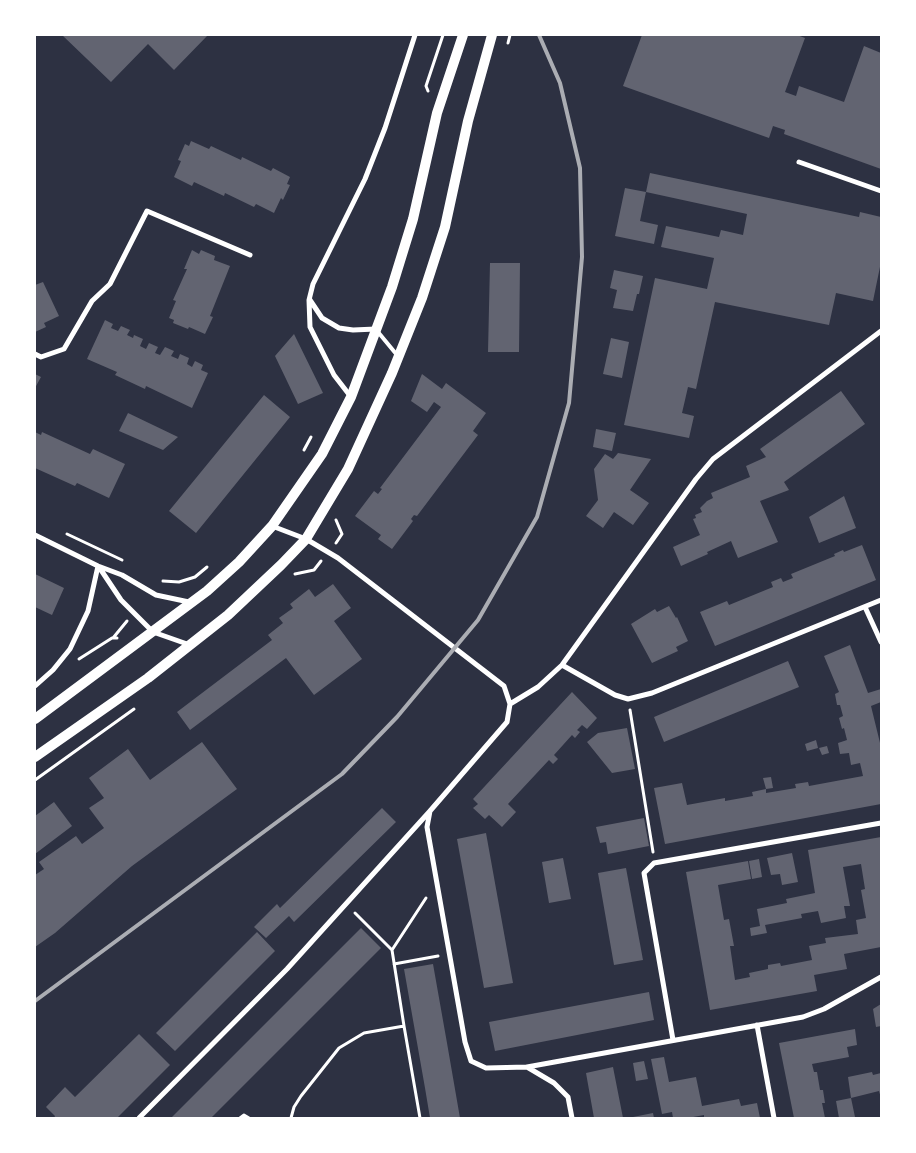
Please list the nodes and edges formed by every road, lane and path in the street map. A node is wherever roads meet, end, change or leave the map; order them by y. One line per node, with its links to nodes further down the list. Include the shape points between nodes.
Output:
1 (415, 35): 7 (street, via 379,145 313,284)
2 (463, 35): 8 (main road, via 437,113 413,219)
3 (492, 35): 11 (main road, via 468,121 445,227)
4 (799, 162): 5 (street)
5 (881, 191)
6 (250, 255): 10 (street, via 146,211 110,284 92,301 64,349 41,357)
7 (310, 300): 8 (street, via 322,318 339,328); 12 (street, via 310,327 334,375)
8 (376, 329): 11 (lane); 12 (main road)
9 (881, 331): 29 (street, via 714,459 696,478)
10 (35, 354)
11 (399, 357): 18 (main road, via 348,469)
12 (351, 398): 15 (main road, via 322,454)
13 (315, 430): 14 (path)
14 (302, 454)
15 (272, 526): 18 (street); 24 (main road, via 239,562)
16 (60, 530): 19 (path)
17 (35, 535): 21 (street)
18 (306, 539): 28 (main road, via 243,602); 32 (street, via 338,558 504,686)
19 (126, 562)
20 (209, 565): 22 (path, via 195,577 179,582)
21 (98, 566): 24 (street, via 122,575 156,595); 26 (street, via 122,600); 30 (street, via 88,611 70,650)
22 (162, 581)
23 (881, 600): 25 (street)
24 (190, 603): 26 (main road)
25 (865, 607): 27 (street); 31 (street, via 652,693)
26 (153, 632): 28 (street); 33 (main road)
27 (881, 642)
28 (190, 645): 34 (main road)
29 (562, 665): 31 (street); 32 (street, via 538,687)
30 (35, 686)
31 (628, 699): 37 (path)
32 (510, 704): 35 (street, via 507,722)
33 (35, 719)
34 (35, 757)
35 (430, 811): 38 (street, via 427,827); 39 (street)
36 (881, 823): 37 (street)
37 (654, 863): 46 (street, via 644,873)
38 (437, 882): 40 (path); 41 (street)
39 (345, 904): 40 (path); 48 (street, via 286,969)
40 (392, 950): 42 (path)
41 (450, 954): 42 (path); 47 (street, via 471,1061 486,1068)
42 (394, 964): 45 (path)
43 (881, 977): 44 (street, via 824,1009)
44 (757, 1025): 46 (street); 54 (street)
45 (404, 1026): 51 (path, via 364,1033 339,1048 301,1096); 52 (path)
46 (672, 1040): 47 (street)
47 (527, 1067): 53 (street, via 554,1083 568,1098)
48 (139, 1118)
49 (240, 1118): 50 (path, via 244,1115)
50 (249, 1118)
51 (291, 1118)
52 (420, 1118)
53 (572, 1118)
54 (774, 1118)

